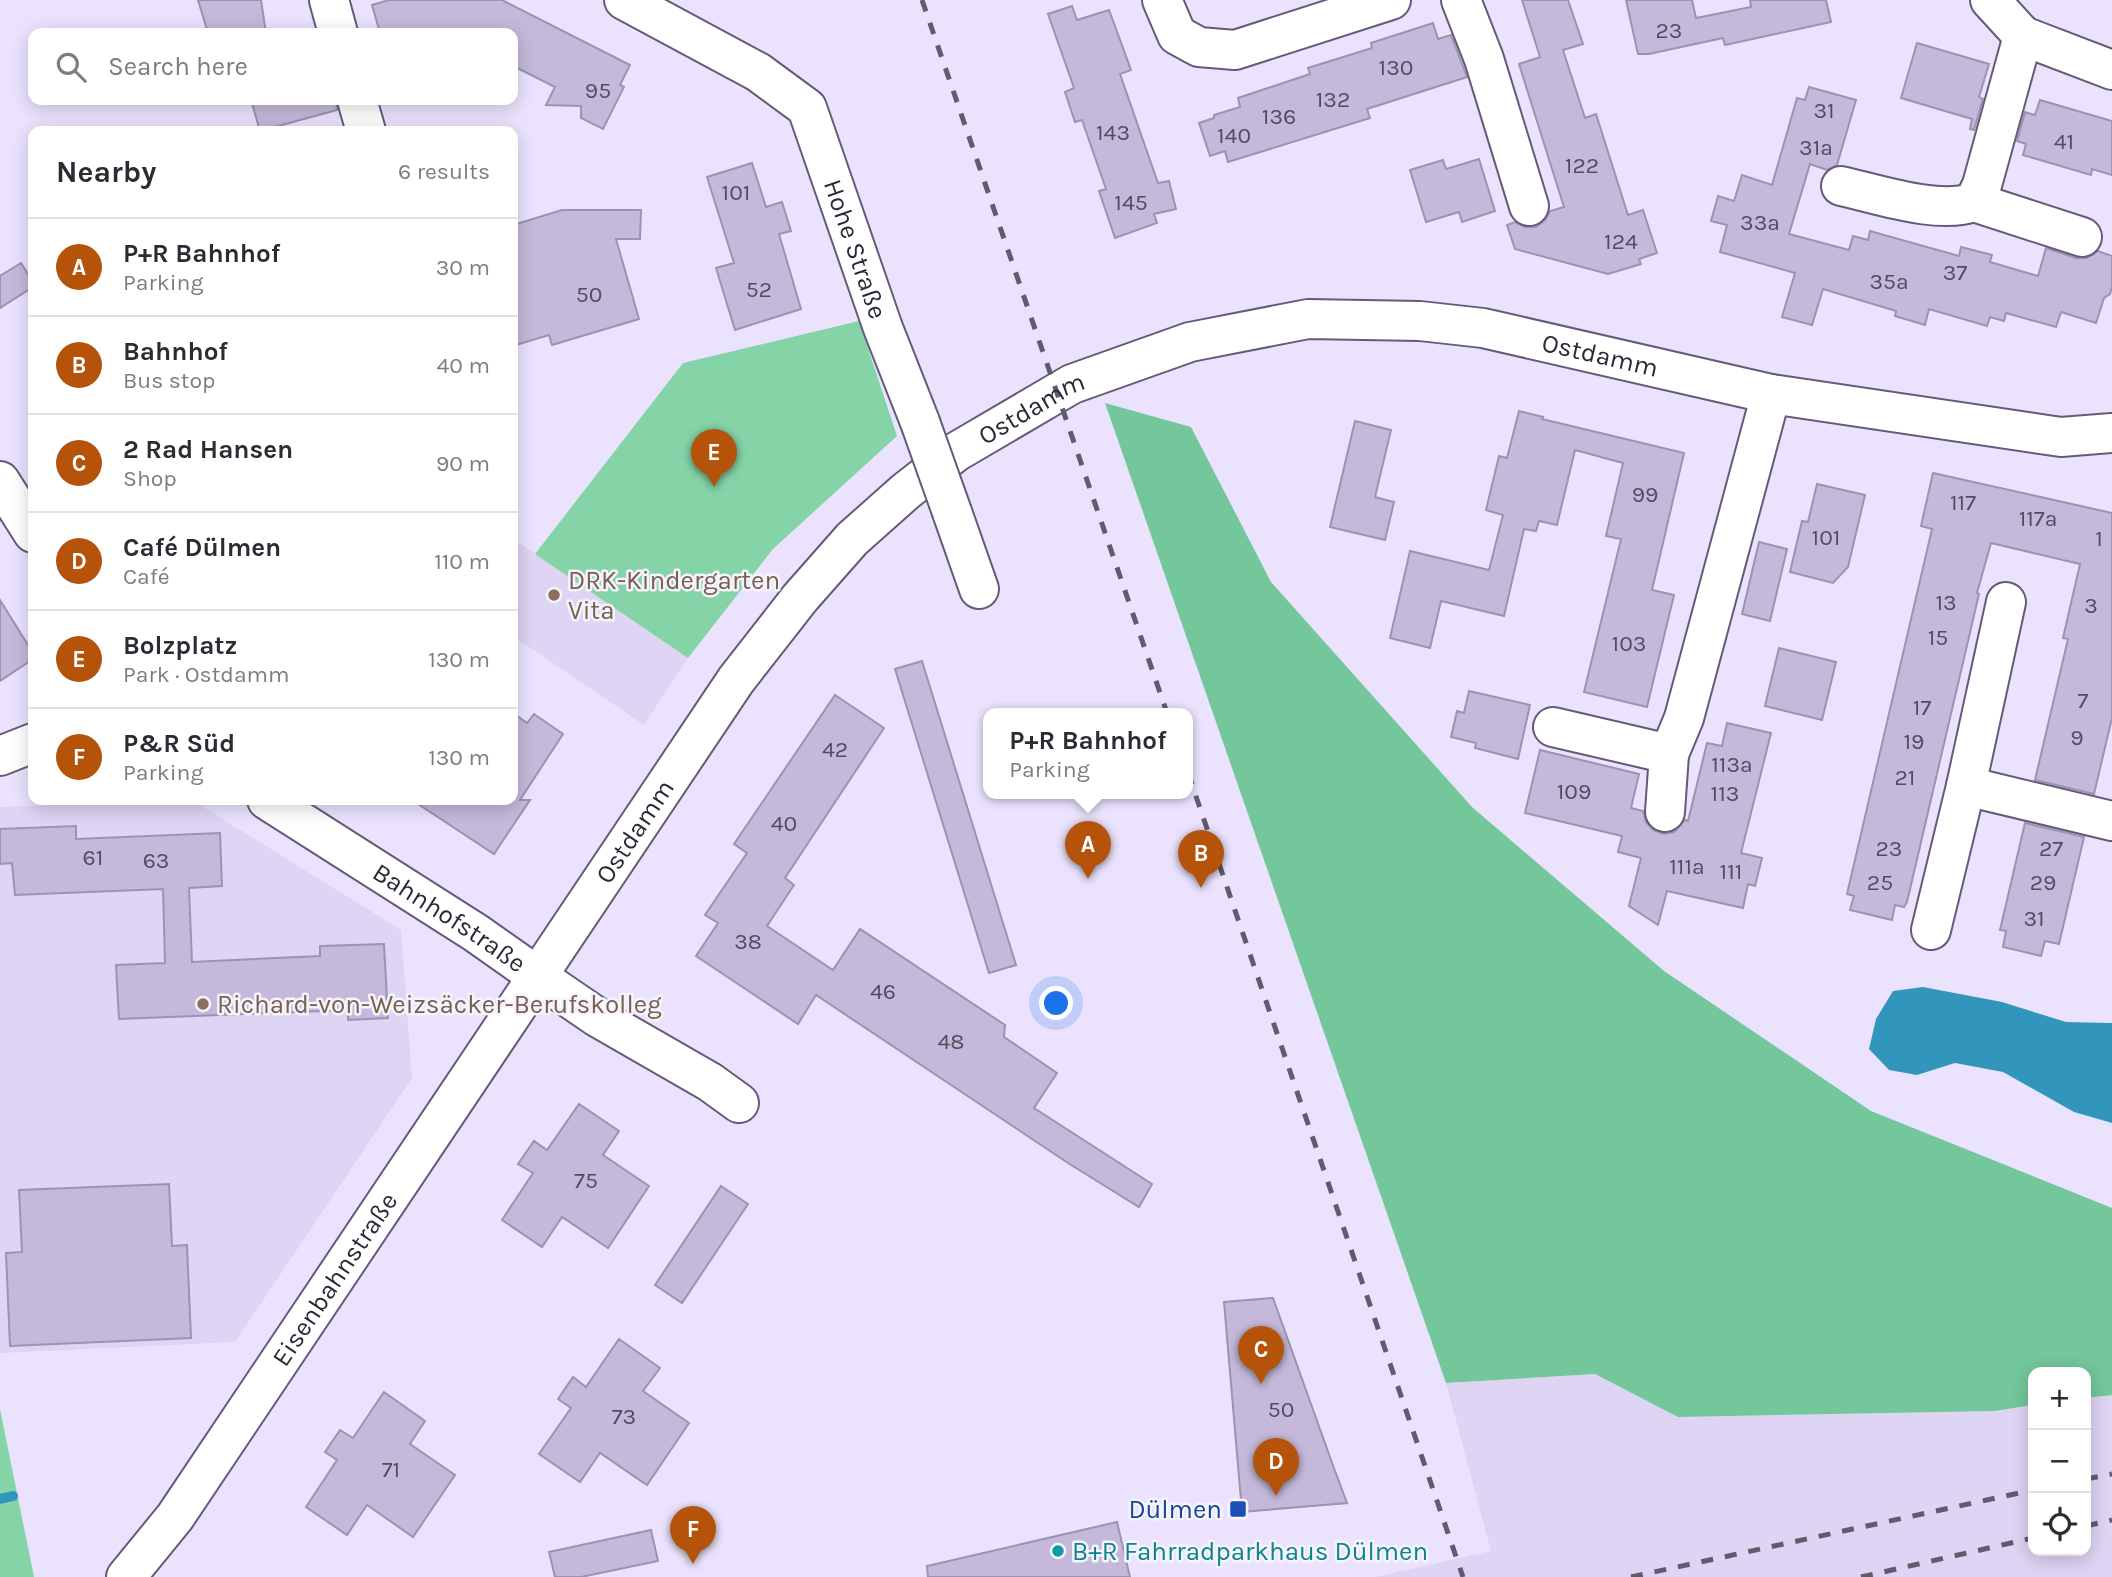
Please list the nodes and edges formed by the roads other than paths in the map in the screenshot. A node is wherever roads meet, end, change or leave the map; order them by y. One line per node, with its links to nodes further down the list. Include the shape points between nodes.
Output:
1 (329, 0): 7 (street)
2 (624, 0): 20 (street, Hohe Straße, bridge, via 758,72 807,108)
3 (1162, 0): 4 (street, via 1177,35 1199,47 1235,50)
4 (1391, 0)
5 (1461, 0): 14 (street)
6 (1990, 0): 8 (street)
7 (337, 28)
8 (2023, 36): 9 (street); 13 (street)
9 (2112, 70)
10 (358, 105): 11 (street)
11 (365, 126)
12 (1840, 186): 13 (street, via 1914,203 1961,207)
13 (1974, 202): 15 (street)
14 (1529, 206)
15 (2082, 237)
16 (1771, 394): 17 (street, Ostdamm, via 2061,437); 24 (street, via 1684,718); 31 (street, Ostdamm, via 1483,328 1321,319 1190,342 1072,384 956,452 844,549 736,680)
17 (2112, 433)
18 (0, 481): 19 (street)
19 (28, 526)
20 (979, 589)
21 (2006, 602): 26 (street)
22 (1553, 727): 24 (street)
23 (28, 745): 25 (street)
24 (1669, 754): 28 (street)
25 (0, 757)
26 (1966, 786): 29 (street); 30 (street)
27 (275, 805): 31 (street, Bahnhofstraße)
28 (1665, 812)
29 (2112, 821)
30 (1931, 930)
31 (537, 976): 32 (street, Bahnhofstraße); 33 (street, Eisenbahnstraße, via 175,1517)
32 (739, 1103)
33 (126, 1577)

